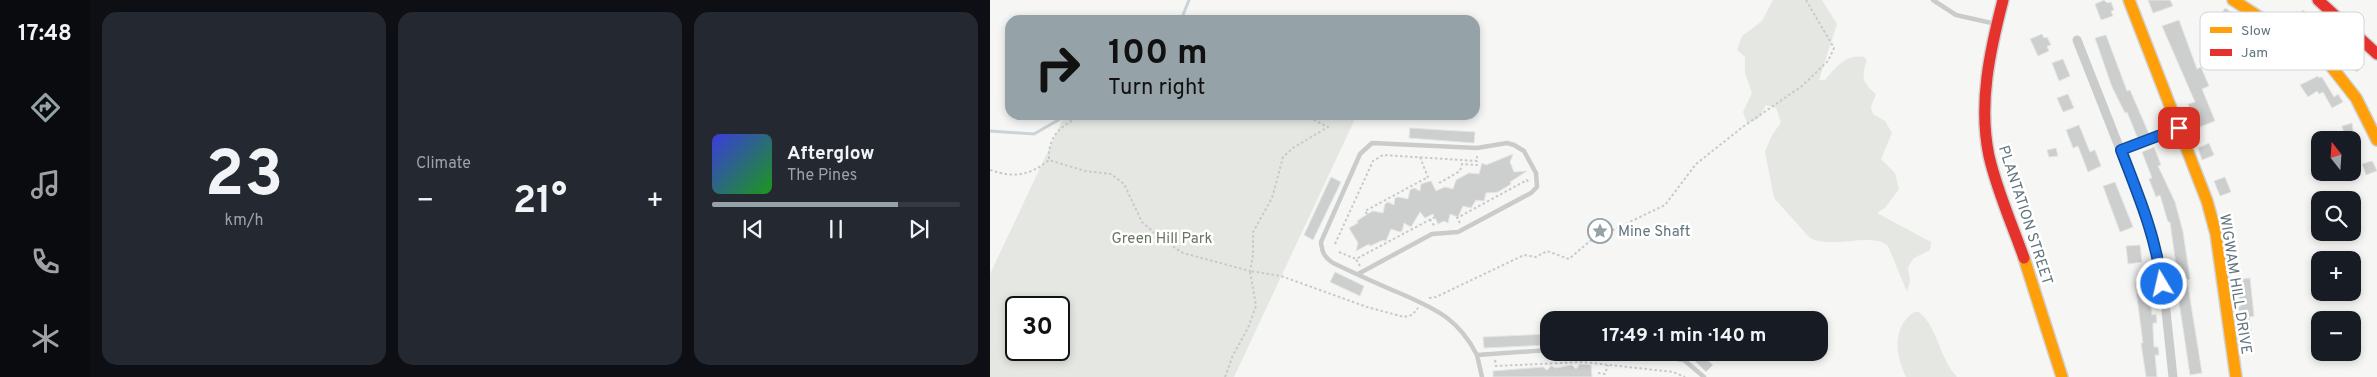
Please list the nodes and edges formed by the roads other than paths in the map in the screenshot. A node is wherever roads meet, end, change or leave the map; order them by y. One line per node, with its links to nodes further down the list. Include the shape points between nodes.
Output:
1 (1933, 0): 8 (lane, via 1956,15)
2 (2003, 0): 8 (street, PLANTATION STREET)
3 (2129, 0): 13 (street, WIGWAM HILL DRIVE)
4 (2233, 0): 6 (street)
5 (2318, 0): 7 (street)
6 (2251, 12)
7 (2332, 12)
8 (1996, 24): 22 (street, PLANTATION STREET, via 1988,72 1987,142 2000,192)
9 (2077, 40): 15 (street)
10 (2364, 40): 11 (street)
11 (2377, 54)
12 (2336, 70): 14 (street, via 2364,112)
13 (2179, 128): 15 (lane); 24 (street, WIGWAM HILL DRIVE, via 2203,188 2216,234)
14 (2377, 140)
15 (2121, 150): 23 (street, via 2155,240)
16 (1358, 274): 16 (lane, via 1326,259 1321,242 1360,154 1372,142 1476,148 1507,143 1524,151 1538,182 1531,193 1458,232 1432,234); 18 (lane, via 1438,310 1452,320)
17 (1540, 351): 18 (lane)
18 (1477, 355): 20 (lane)
19 (1685, 361): 21 (lane)
20 (1482, 377)
21 (1704, 377)
22 (2062, 377)
23 (2173, 377)
24 (2236, 377)

